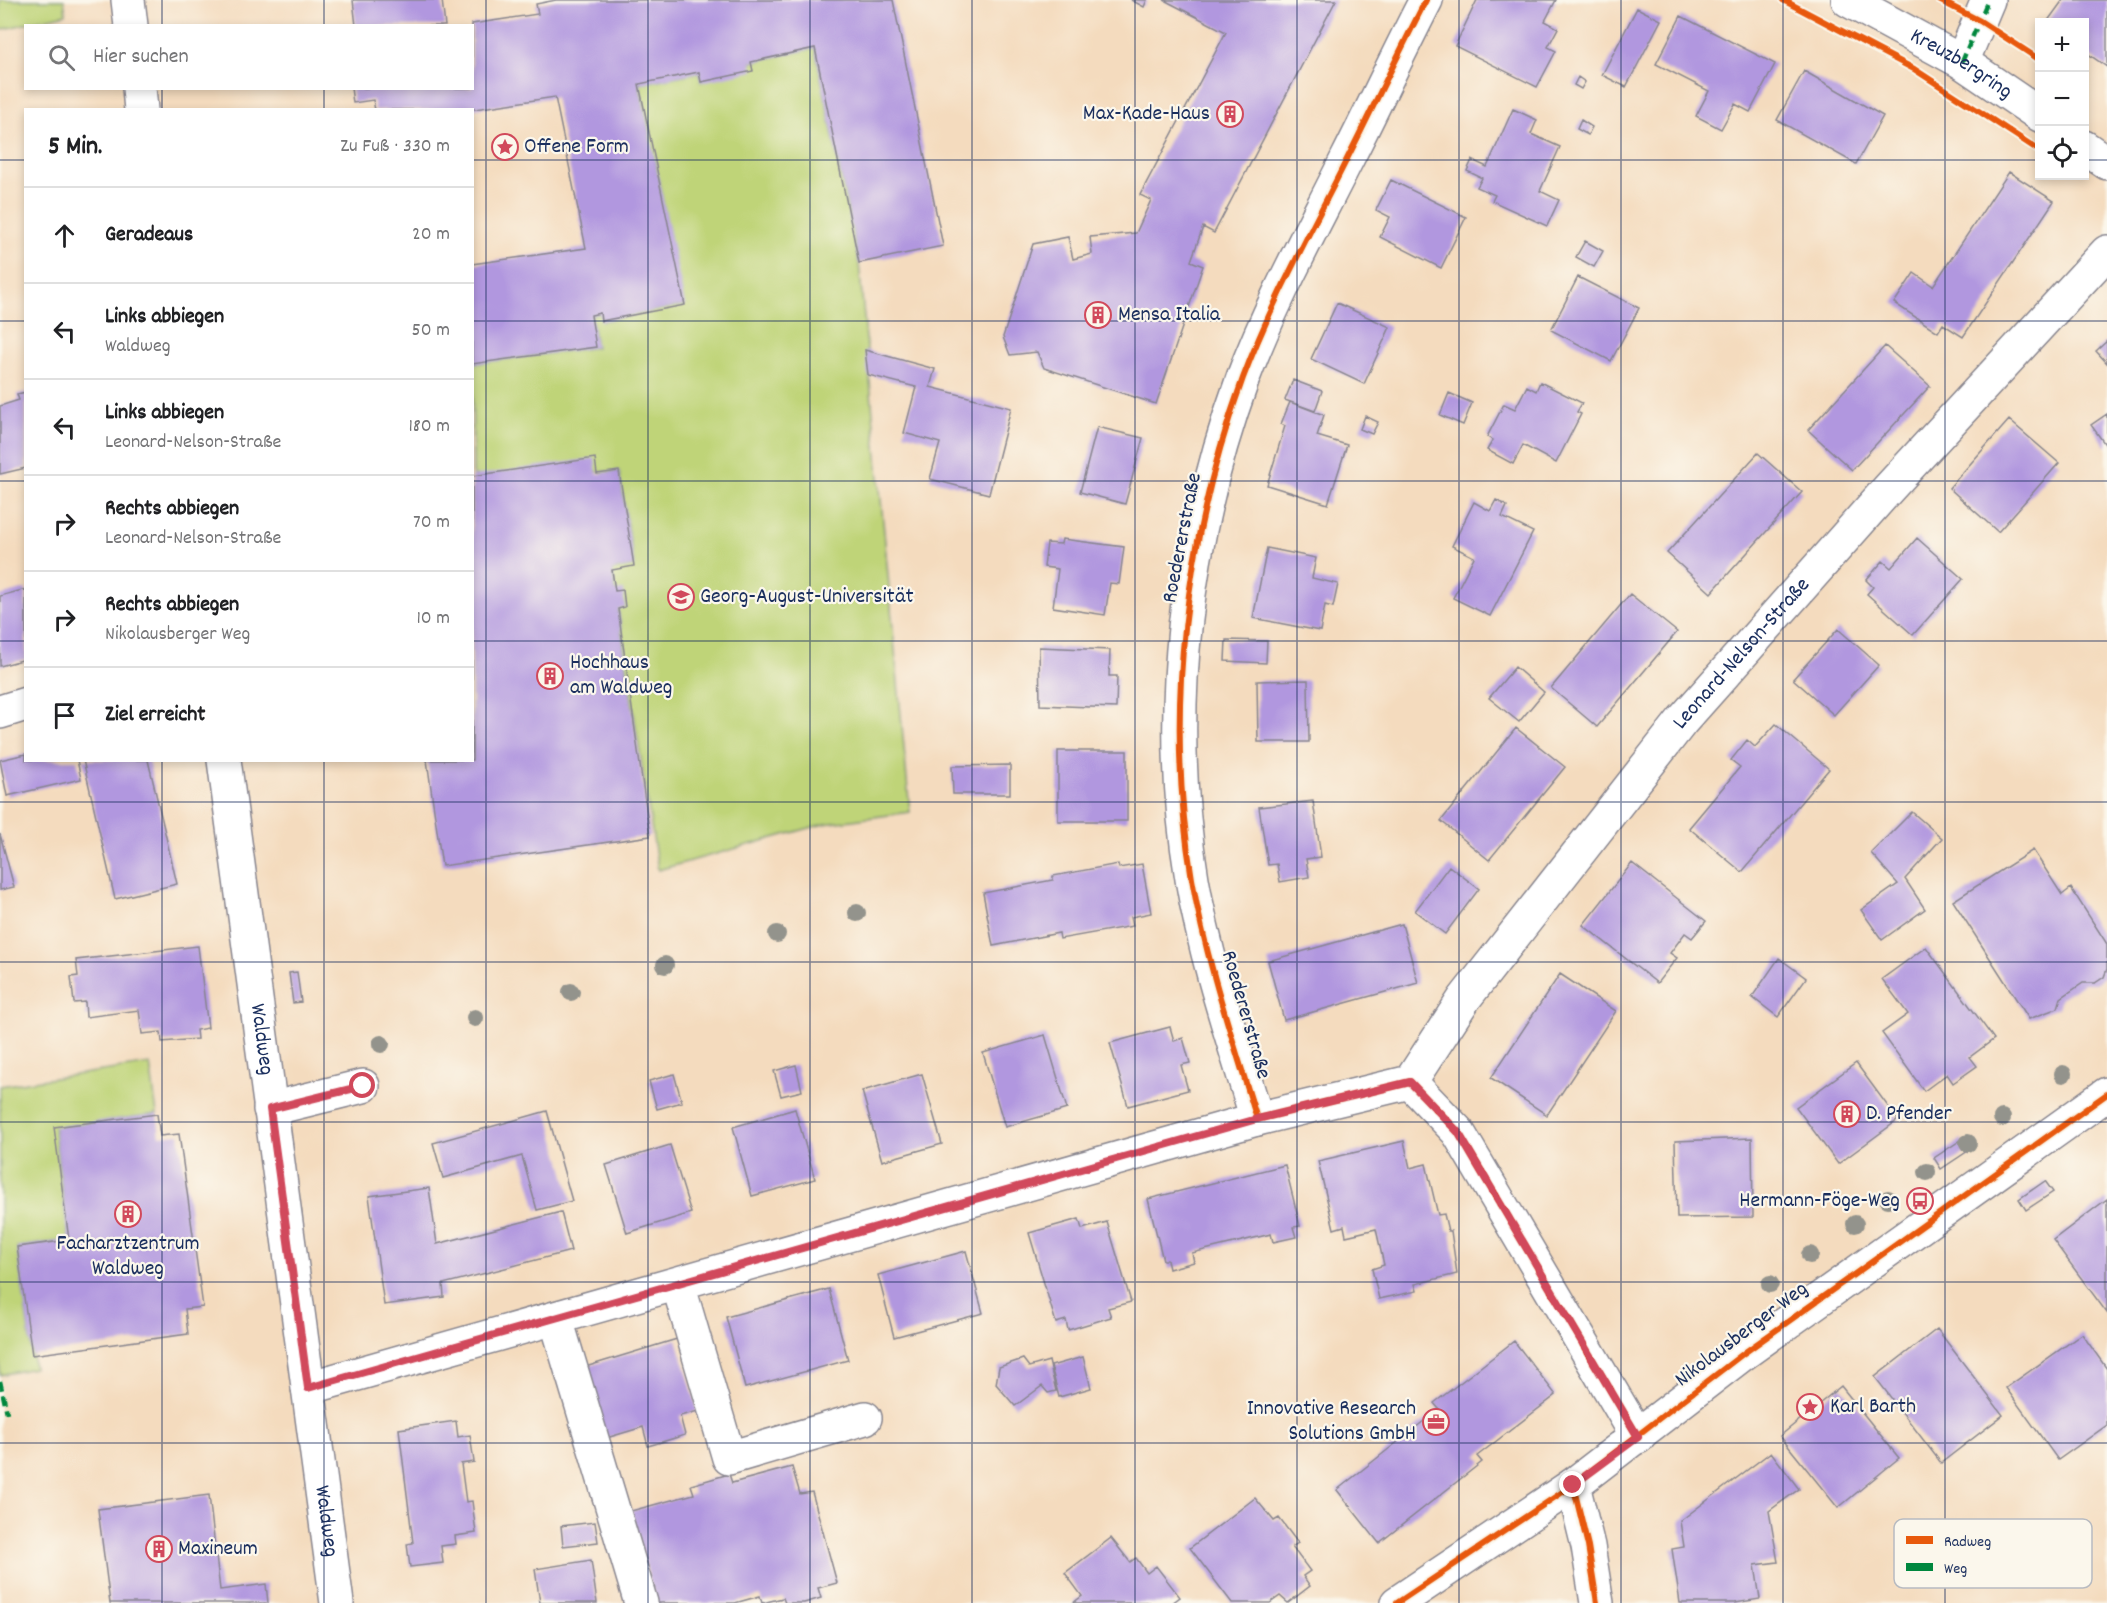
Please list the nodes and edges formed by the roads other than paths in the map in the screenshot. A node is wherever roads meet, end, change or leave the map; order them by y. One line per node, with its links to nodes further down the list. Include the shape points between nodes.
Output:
1 (128, 0): 5 (street)
2 (1426, 0): 20 (street, Roedererstraße, via 1298,258 1244,377 1208,495 1189,593 1180,712 1192,879 1213,971)
3 (1848, 0): 6 (street, Kreuzbergring)
4 (1988, 0): 6 (street)
5 (131, 24)
6 (1962, 62): 9 (street, Kreuzbergring)
7 (139, 90): 8 (street)
8 (141, 108)
9 (2035, 113)
10 (2089, 150): 11 (street)
11 (2107, 163)
12 (2107, 252): 16 (street, Leonard-Nelson-Straße, via 1889,488 1682,721 1464,999)
13 (24, 705): 14 (street)
14 (0, 712)
15 (224, 762): 19 (street, Waldweg)
16 (1410, 1082): 20 (street); 25 (street, via 1458,1132)
17 (363, 1086): 19 (street)
18 (2107, 1094): 25 (street, Nikolausberger Weg, via 1744,1353)
19 (270, 1109): 23 (street, Waldweg)
20 (1257, 1119): 21 (street)
21 (678, 1284): 22 (street); 24 (street, via 729,1458)
22 (556, 1318): 23 (street); 28 (street)
23 (308, 1388): 27 (street, Waldweg)
24 (865, 1418)
25 (1638, 1437): 26 (street, Nikolausberger Weg)
26 (1573, 1485): 29 (street, Nikolausberger Weg); 30 (street)
27 (337, 1603)
28 (640, 1603)
29 (1397, 1603)
30 (1597, 1603)

